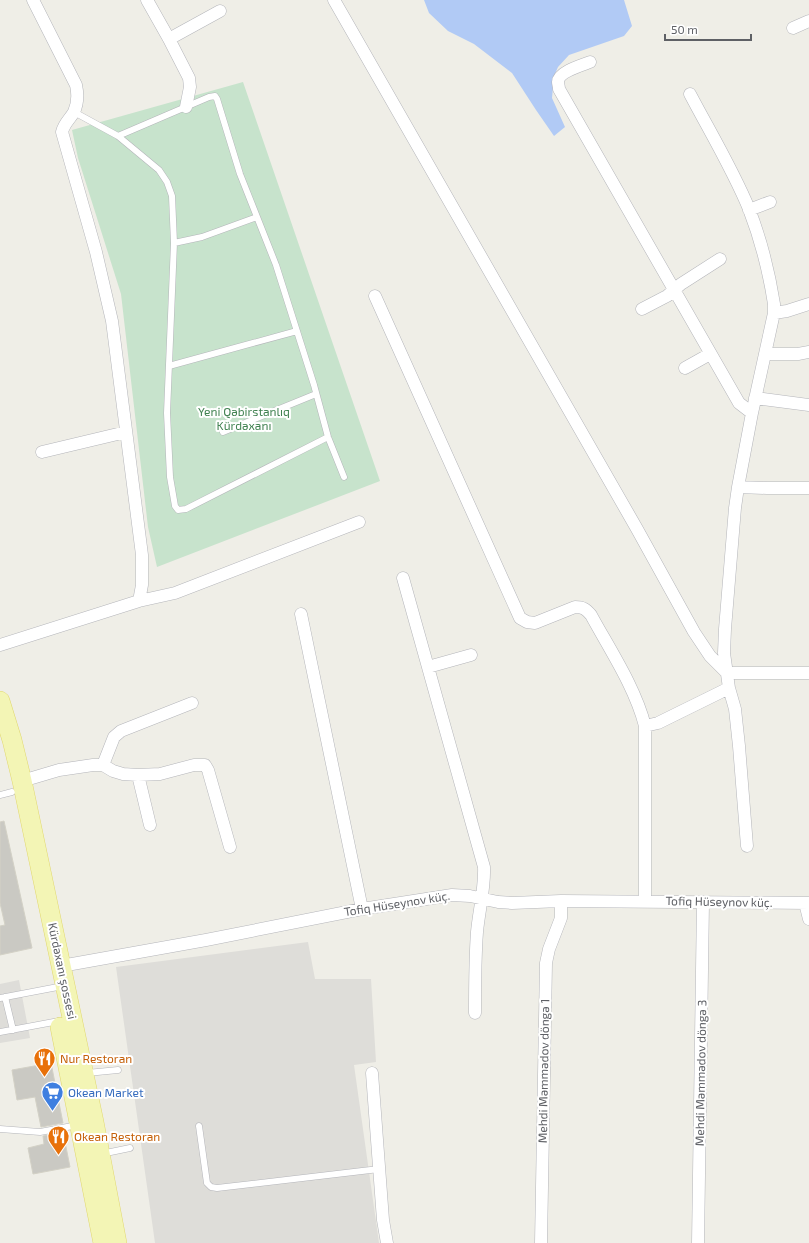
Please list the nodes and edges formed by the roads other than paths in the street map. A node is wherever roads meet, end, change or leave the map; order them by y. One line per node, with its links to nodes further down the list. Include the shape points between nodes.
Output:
1 (33, 0): 11 (street, via 76,85 78,94)
2 (147, 0): 7 (street)
3 (334, 0): 47 (street, via 694,632 710,656)
4 (220, 11): 7 (street)
5 (809, 21): 6 (street)
6 (793, 28)
7 (169, 39): 10 (street, via 189,78)
8 (590, 62): 18 (street, via 559,77 559,89)
9 (690, 94): 14 (street)
10 (186, 107): 12 (lane); 15 (lane, via 209,97 215,96 217,99 240,174)
11 (74, 112): 12 (lane); 33 (street, via 63,126 62,132 96,252 112,321)
12 (118, 136): 16 (lane, via 159,170 168,182 172,196)
13 (770, 202): 14 (street)
14 (749, 210): 22 (street, via 761,243)
15 (257, 217): 16 (lane, via 202,237); 23 (lane, via 276,265)
16 (174, 244): 27 (lane)
17 (720, 260): 18 (street)
18 (673, 290): 21 (street); 25 (street)
19 (376, 296): 52 (street, via 520,618 535,623 575,607 586,609 633,692)
20 (809, 304): 22 (street)
21 (642, 309)
22 (774, 313): 26 (street)
23 (296, 331): 27 (lane); 29 (lane)
24 (809, 352): 26 (street)
25 (710, 354): 28 (street); 32 (street, via 739,403)
26 (765, 354): 30 (street)
27 (169, 366): 35 (lane, via 167,413 170,477 178,510 186,509)
28 (685, 368)
29 (316, 394): 34 (lane); 35 (lane)
30 (755, 398): 31 (street); 32 (street)
31 (809, 405)
32 (752, 413): 38 (street)
33 (126, 432): 36 (street); 42 (street, via 142,555)
34 (223, 432)
35 (328, 437): 37 (lane)
36 (42, 452)
37 (344, 477)
38 (738, 487): 39 (street); 47 (street, via 725,629 724,653)
39 (809, 488)
40 (359, 522): 42 (street, via 175,593)
41 (403, 578): 46 (street)
42 (139, 601): 44 (street)
43 (301, 614): 65 (street)
44 (0, 645)
45 (471, 655): 46 (street)
46 (428, 667): 60 (street, via 484,867)
47 (727, 673): 48 (street); 49 (street)
48 (809, 673)
49 (729, 688): 52 (street); 58 (street, via 735,709)
50 (0, 701): 56 (main road, Kürdəxanı şossesi, via 12,740)
51 (192, 703): 54 (street, via 121,731 114,737)
52 (645, 726): 62 (street)
53 (0, 744): 56 (main road, Kürdəxanı şossesi)
54 (103, 765): 55 (street, via 123,774); 56 (street, via 59,770)
55 (138, 775): 57 (street); 59 (street, via 160,774 205,765)
56 (11, 789): 67 (main road, Kürdəxanı şossesi); 68 (main road, Kürdəxanı şossesi)
57 (150, 826)
58 (747, 846)
59 (230, 847)
60 (482, 899): 61 (street, Tofiq Hüseynov küç., via 512,903); 65 (street, Tofiq Hüseynov küç., via 452,895); 70 (street, via 475,955)
61 (561, 901): 62 (street, Tofiq Hüseynov küç.); 86 (street, Mehdi Məmmədov döngə 1, via 561,918 546,963)
62 (645, 901): 63 (street, Tofiq Hüseynov küç.)
63 (703, 902): 64 (street, Tofiq Hüseynov küç.); 87 (street, Mehdi Məmmədov döngə 3)
64 (807, 903): 66 (street)
65 (362, 909): 67 (street, Tofiq Hüseynov küç.)
66 (809, 919)
67 (61, 966): 68 (main road, Kürdəxanı şossesi)
68 (58, 987): 69 (lane); 71 (main road, Kürdəxanı şossesi)
69 (3, 998): 72 (lane)
70 (475, 1013)
71 (65, 1020): 72 (lane); 76 (main road, Kürdəxanı şossesi); 77 (main road, Kürdəxanı şossesi)
72 (13, 1030): 73 (lane)
73 (0, 1032)
74 (118, 1070): 76 (lane)
75 (372, 1073): 82 (street)
76 (83, 1074): 81 (main road, Kürdəxanı şossesi)
77 (80, 1125): 79 (lane, via 40,1132); 83 (main road, Kürdəxanı şossesi)
78 (199, 1126): 82 (lane, via 207,1183 211,1187)
79 (0, 1129)
80 (130, 1148): 81 (lane)
81 (100, 1154): 84 (main road, Kürdəxanı şossesi)
82 (379, 1169): 85 (street)
83 (103, 1243)
84 (117, 1243)
85 (387, 1243)
86 (541, 1243)
87 (698, 1243)

